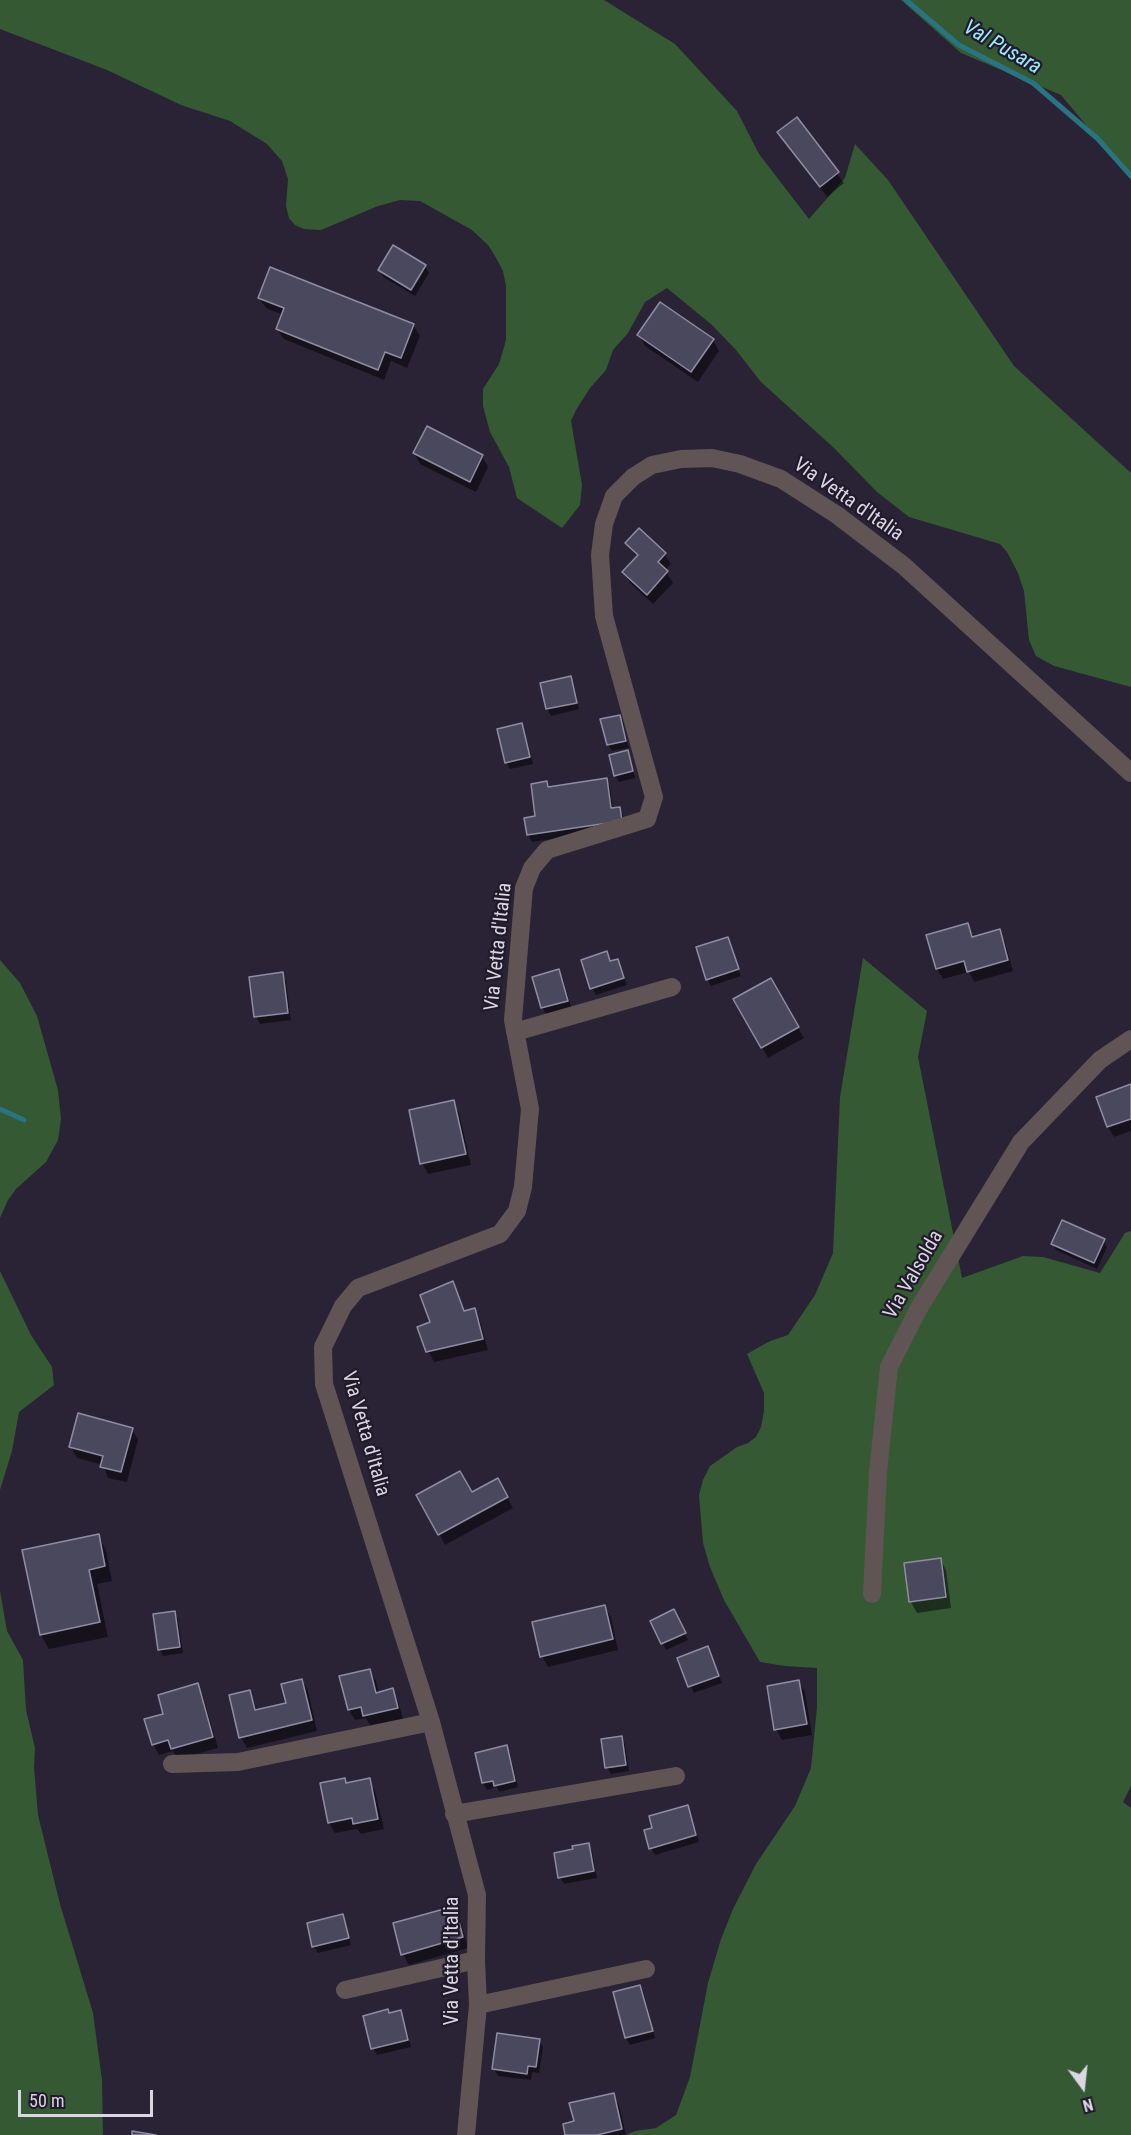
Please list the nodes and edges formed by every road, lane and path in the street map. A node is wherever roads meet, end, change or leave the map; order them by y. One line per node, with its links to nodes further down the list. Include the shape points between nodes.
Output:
1 (1131, 773): 3 (street, Via Vetta d'Italia, via 904,566 837,515 781,479 741,464 712,458 652,465 614,496 604,524 600,555 604,616 654,797 646,819 547,850 532,868 524,888)
2 (672, 987): 3 (street)
3 (515, 1032): 6 (street, Via Vetta d'Italia, via 530,1109 517,1211 500,1234 358,1288 343,1306 322,1347 324,1384)
4 (1131, 1039): 5 (street, Via Valsolda, via 1100,1060 1021,1142 919,1308 889,1367 878,1472)
5 (872, 1594)
6 (431, 1722): 7 (street, via 238,1762); 9 (street, Via Vetta d'Italia)
7 (172, 1764)
8 (676, 1776): 9 (street)
9 (454, 1814): 10 (street, Via Vetta d'Italia, via 477,1895)
10 (476, 1960): 12 (street); 13 (street, Via Vetta d'Italia)
11 (646, 1969): 13 (street)
12 (345, 1990)
13 (478, 2005): 14 (street, Via Vetta d'Italia)
14 (466, 2135)

